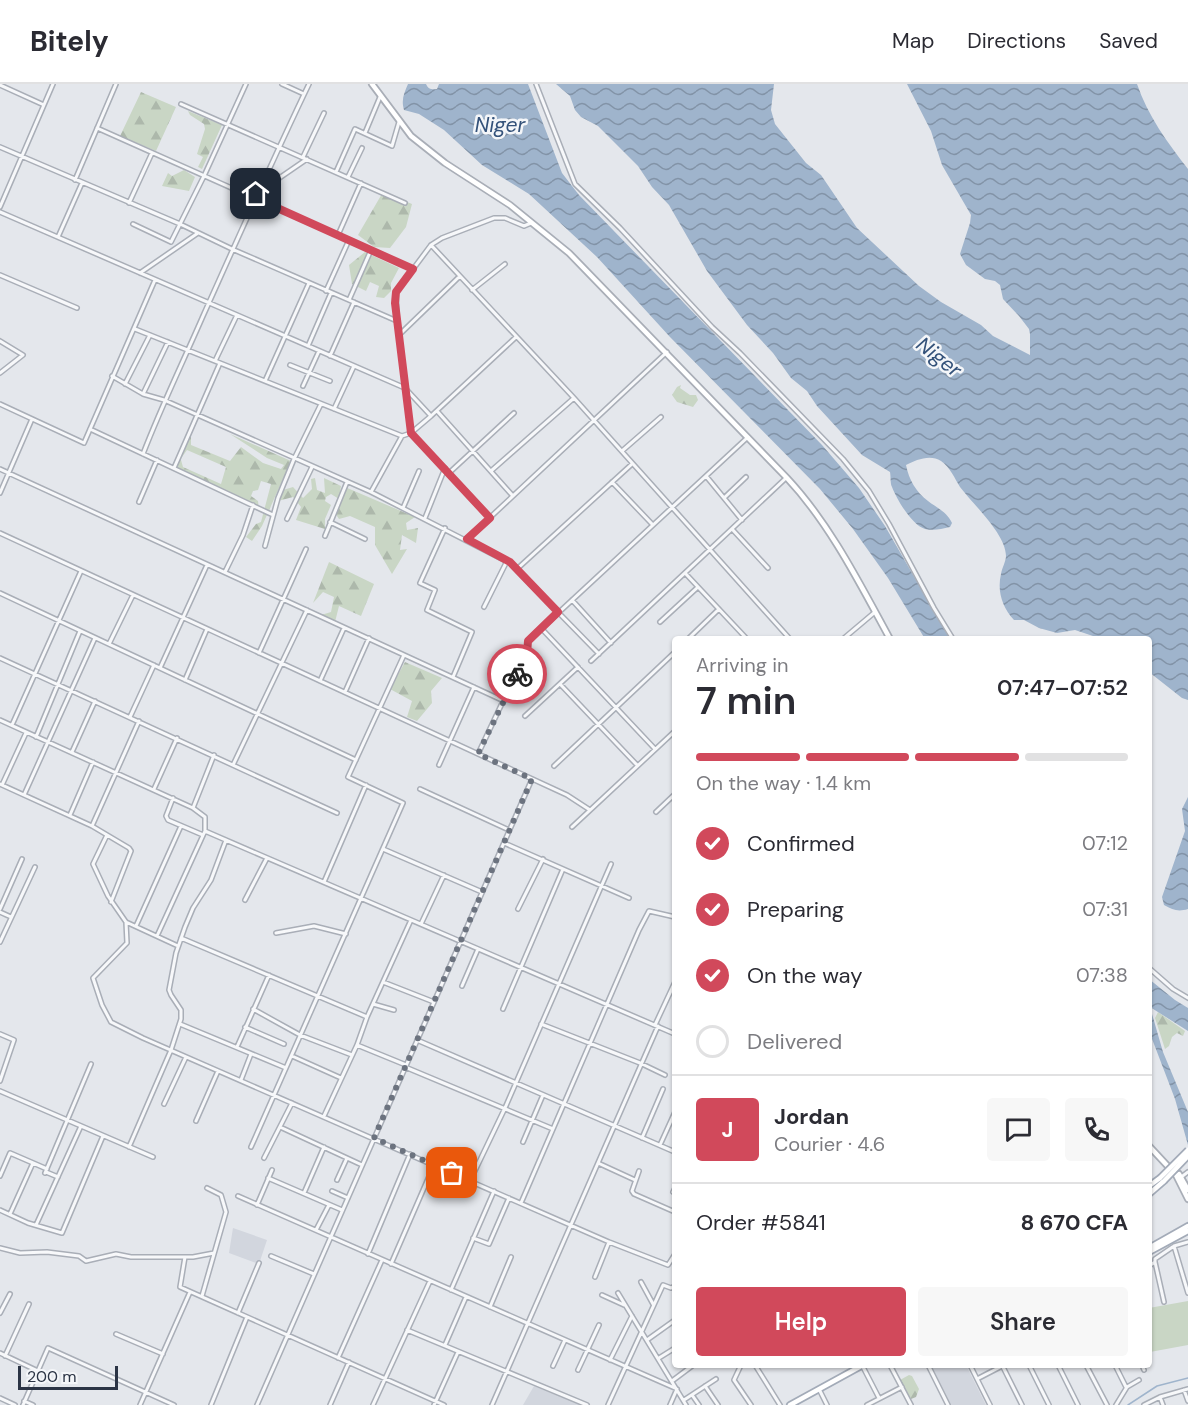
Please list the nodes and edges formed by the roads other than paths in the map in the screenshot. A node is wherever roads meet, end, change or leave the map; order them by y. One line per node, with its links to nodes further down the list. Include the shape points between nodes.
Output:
1 (53, 84): 12 (street)
2 (116, 84): 16 (street)
3 (246, 84): 15 (street)
4 (282, 84): 9 (street)
5 (309, 84): 9 (street)
6 (372, 84): 10 (main road)
7 (536, 84): 173 (street, via 575,184 843,459 869,491)
8 (0, 85): 12 (street)
9 (304, 94): 19 (street)
10 (380, 97): 14 (main road); 17 (street)
11 (181, 104): 15 (street)
12 (44, 105): 22 (street)
13 (324, 113): 23 (street)
14 (399, 122): 17 (street, via 392,146); 35 (main road, via 426,150)
15 (227, 124): 19 (street); 25 (street)
16 (97, 128): 21 (street); 27 (street)
17 (365, 133): 24 (street, via 355,129)
18 (0, 147): 22 (street)
19 (279, 147): 23 (street); 30 (street)
20 (362, 148): 26 (street)
21 (152, 153): 25 (street); 32 (street)
22 (22, 157): 27 (street); 33 (street)
23 (305, 158): 24 (street); 30 (street)
24 (336, 172): 26 (street)
25 (204, 176): 30 (street); 37 (street)
26 (348, 177): 29 (street)
27 (75, 180): 28 (street)
28 (82, 183): 32 (street); 40 (street)
29 (361, 183): 31 (street); 39 (street)
30 (256, 196): 39 (street); 43 (street)
31 (405, 202)
32 (129, 203): 37 (street)
33 (0, 207)
34 (0, 212): 40 (street)
35 (532, 222): 42 (street, via 524,226 494,218); 70 (main road, via 569,253)
36 (133, 224): 37 (street, via 171,242)
37 (180, 224): 38 (street)
38 (198, 233): 43 (street); 47 (street)
39 (338, 235): 41 (street)
40 (58, 237): 47 (street)
41 (349, 240): 44 (street); 53 (street)
42 (431, 245): 46 (street); 49 (street)
43 (232, 249): 51 (street); 56 (street)
44 (371, 250): 46 (street); 55 (street)
45 (505, 264): 52 (street)
46 (413, 269): 59 (street, via 396,292)
47 (140, 273): 50 (street)
48 (0, 275): 57 (street)
49 (460, 276): 52 (street); 62 (street)
50 (155, 280): 56 (street); 60 (street)
51 (309, 283): 53 (street); 63 (street)
52 (472, 290): 64 (street)
53 (326, 291): 54 (street)
54 (331, 293): 55 (street); 67 (street)
55 (351, 302): 59 (street); 71 (street)
56 (209, 303): 58 (street); 68 (street)
57 (77, 308)
58 (237, 315): 63 (street); 72 (street)
59 (397, 321): 62 (street)
60 (135, 329): 61 (street); 78 (street)
61 (150, 335): 66 (street); 81 (street)
62 (399, 335): 83 (street)
63 (286, 337): 67 (street); 79 (street)
64 (516, 337): 85 (street); 90 (street)
65 (0, 341): 77 (street, via 23,355)
66 (168, 342): 68 (street); 84 (street)
67 (308, 346): 69 (street)
68 (188, 350): 72 (street); 86 (street)
69 (319, 351): 71 (street); 76 (street)
70 (667, 352): 96 (street); 100 (main road)
71 (330, 356): 75 (street)
72 (215, 361): 73 (street)
73 (220, 363): 79 (street); 92 (street)
74 (290, 365): 76 (street)
75 (354, 366): 83 (street); 89 (street)
76 (309, 372): 80 (street); 82 (street)
77 (0, 373)
78 (112, 376): 81 (street); 97 (street)
79 (265, 381): 87 (street)
80 (330, 381)
81 (125, 385): 84 (street)
82 (303, 386)
83 (405, 388): 93 (street); 98 (street)
84 (143, 394): 86 (street)
85 (574, 398): 96 (street); 112 (street)
86 (164, 400): 92 (street); 103 (street)
87 (321, 404): 89 (street); 104 (street)
88 (0, 405): 95 (street)
89 (334, 409): 99 (street)
90 (437, 411): 93 (street); 101 (street)
91 (514, 413): 101 (street)
92 (197, 416): 104 (street); 108 (street)
93 (431, 416): 98 (street)
94 (661, 417): 102 (street)
95 (32, 419): 97 (street, via 84,443); 113 (street)
96 (594, 420): 102 (street); 122 (street)
97 (90, 429): 103 (street)
98 (411, 433): 99 (street); 109 (street)
99 (402, 436): 120 (street)
100 (748, 437): 115 (street); 117 (main road)
101 (473, 452): 112 (street); 114 (street)
102 (622, 452): 106 (street)
103 (143, 454): 105 (street)
104 (294, 459): 107 (street); 128 (street)
105 (157, 460): 108 (street); 124 (street)
106 (632, 464): 118 (street); 126 (street)
107 (312, 467): 119 (street); 131 (street)
108 (174, 468): 125 (street)
109 (445, 468): 114 (street); 129 (street)
110 (0, 469): 113 (street)
111 (418, 471): 127 (street)
112 (490, 471): 122 (street)
113 (9, 473): 121 (street); 145 (street)
114 (449, 473): 130 (street)
115 (706, 476): 123 (street); 126 (street)
116 (746, 477): 123 (street)
117 (787, 478): 132 (street); 160 (main road, via 810,504)
118 (612, 482): 134 (street); 147 (street)
119 (347, 483): 120 (street); 133 (street)
120 (371, 492): 127 (street)
121 (0, 493)
122 (513, 496): 130 (street)
123 (724, 498): 132 (street)
124 (139, 502)
125 (253, 505): 128 (street); 149 (street)
126 (671, 507): 134 (street); 143 (street)
127 (403, 508): 129 (street)
128 (273, 514): 141 (street)
129 (425, 518): 135 (street)
130 (490, 518): 140 (street)
131 (287, 519)
132 (742, 520): 136 (street)
133 (330, 522): 138 (street); 139 (street)
134 (652, 525): 155 (street)
135 (445, 528): 140 (street); 189 (street, via 420,583 435,590 427,610 472,632)
136 (732, 529): 143 (street); 146 (street)
137 (0, 533): 148 (street)
138 (325, 536)
139 (365, 539)
140 (467, 539): 144 (street)
141 (265, 546)
142 (306, 549): 154 (street)
143 (710, 550): 150 (street); 170 (street)
144 (507, 561): 147 (street); 156 (street)
145 (207, 565): 149 (street); 161 (street)
146 (768, 568)
147 (517, 569): 159 (street)
148 (81, 571): 153 (street); 162 (street)
149 (225, 572): 154 (street)
150 (685, 573): 151 (street); 176 (street)
151 (698, 587): 157 (street); 163 (street)
152 (0, 593): 162 (street)
153 (133, 595): 161 (street); 177 (street)
154 (284, 600): 158 (street); 178 (street)
155 (572, 600): 159 (street); 176 (street)
156 (483, 607)
157 (719, 609): 168 (street); 169 (street)
158 (307, 610): 164 (street); 184 (street)
159 (558, 612): 165 (street); 179 (street)
160 (875, 612): 171 (street); 172 (main road)
161 (183, 618): 166 (street); 187 (street)
162 (59, 621): 167 (street); 188 (street)
163 (660, 622)
164 (345, 627): 175 (street); 191 (street)
165 (542, 628): 186 (street); 197 (street, via 528,641 524,664)
166 (207, 629): 178 (street); 190 (street)
167 (80, 631): 174 (street); 192 (street)
168 (691, 636)
169 (744, 636)
170 (787, 636)
171 (847, 636)
172 (888, 636)
173 (951, 636)
174 (95, 638): 177 (street); 195 (street)
175 (369, 638): 180 (street); 196 (street)
176 (611, 643): 179 (street)
177 (110, 645): 185 (street)
178 (259, 653): 184 (street)
179 (599, 654): 183 (street)
180 (404, 655): 189 (street); 200 (street)
181 (672, 655): 199 (street)
182 (0, 658): 188 (street)
183 (591, 662)
184 (282, 663): 191 (street); 201 (street)
185 (154, 665): 187 (street); 203 (street)
186 (578, 667): 193 (street); 199 (street)
187 (160, 668): 190 (street)
188 (35, 674): 192 (street); 207 (street)
189 (453, 677): 194 (street)
190 (185, 680): 201 (street)
191 (320, 681): 196 (street)
192 (58, 684): 195 (street); 210 (street)
193 (560, 684): 202 (street); 206 (street)
194 (474, 687): 197 (street); 212 (street)
195 (71, 690): 198 (street); 213 (street)
196 (345, 692): 200 (street)
197 (504, 700): 216 (street)
198 (95, 701): 203 (street); 215 (street)
199 (616, 707): 206 (street); 214 (street)
200 (380, 708): 212 (street); 218 (street)
201 (258, 714): 218 (street); 220 (street)
202 (525, 716)
203 (130, 717): 205 (street)
204 (0, 720): 207 (street)
205 (139, 721): 211 (street); 224 (street)
206 (598, 724): 222 (street); 223 (street)
207 (12, 726): 208 (street)
208 (26, 733): 210 (street); 226 (street)
209 (672, 734): 214 (street)
210 (36, 737): 213 (street)
211 (177, 738): 217 (street); 228 (street)
212 (450, 741): 216 (street); 221 (street)
213 (48, 742): 215 (street); 230 (street)
214 (655, 749): 222 (street)
215 (72, 752): 219 (street)
216 (478, 754): 225 (street)
217 (214, 755): 220 (street); 233 (street)
218 (356, 760): 227 (street, via 348,777)
219 (93, 762): 224 (street); 237 (street)
220 (233, 765): 236 (street)
221 (440, 765)
222 (638, 765): 234 (street)
223 (554, 766)
224 (116, 772): 228 (street); 238 (street)
225 (532, 779): 234 (street); 241 (street)
226 (1, 785): 230 (street)
227 (366, 785): 246 (street, via 403,803); 254 (street)
228 (154, 789): 232 (street)
229 (420, 789): 241 (street)
230 (24, 795): 237 (street)
231 (672, 797): 235 (street)
232 (173, 798): 233 (street); 239 (street, via 166,818)
233 (193, 808): 242 (street, via 205,817)
234 (590, 810): 240 (street)
235 (656, 812)
236 (337, 813)
237 (69, 816): 238 (street)
238 (92, 826): 243 (street)
239 (181, 826): 242 (street); 268 (street)
240 (572, 826)
241 (510, 830): 245 (street)
242 (204, 833): 244 (street); 271 (street)
243 (107, 834): 260 (street, via 93,864); 260 (street, via 131,851)
244 (226, 840): 247 (street); 272 (street, via 211,880 193,908)
245 (504, 843): 249 (street); 256 (street)
246 (383, 849): 253 (street); 257 (street)
247 (267, 858): 254 (street); 259 (street)
248 (22, 859): 262 (street)
249 (543, 860): 252 (street); 261 (street)
250 (611, 864): 255 (street)
251 (35, 867): 264 (street)
252 (563, 869): 255 (street); 277 (street)
253 (444, 875): 256 (street); 267 (street)
254 (324, 882): 257 (street)
255 (601, 886): 258 (street); 281 (street)
256 (482, 892): 273 (street)
257 (362, 898): 265 (street); 270 (street)
258 (629, 898)
259 (245, 900)
260 (111, 902): 266 (street)
261 (518, 909)
262 (0, 910): 264 (street)
263 (672, 916): 288 (street, via 649,911)
264 (11, 917): 274 (street)
265 (411, 920): 267 (street); 280 (street)
266 (126, 921): 268 (street); 305 (street, via 127,943 95,975 93,982 111,1022)
267 (421, 924): 273 (street)
268 (136, 926): 271 (street)
269 (276, 933): 270 (street, via 314,926)
270 (346, 934): 284 (street)
271 (157, 936): 275 (street)
272 (181, 938): 275 (street); 279 (street)
273 (460, 941): 276 (street); 286 (street)
274 (0, 942)
275 (178, 946): 293 (street, via 170,990 181,1010)
276 (478, 949): 277 (street); 282 (street)
277 (521, 967): 281 (street); 290 (street)
278 (1152, 971): 285 (street)
279 (269, 975): 284 (street); 289 (street)
280 (382, 982): 286 (street); 287 (street)
281 (559, 983): 288 (street); 294 (street)
282 (462, 986)
283 (672, 989): 295 (street)
284 (318, 997): 292 (street); 299 (street)
285 (1188, 998)
286 (434, 1002): 300 (street)
287 (373, 1004): 291 (street); 292 (street)
288 (607, 1004): 295 (street); 301 (street)
289 (253, 1009): 296 (street); 299 (street)
290 (503, 1009)
291 (394, 1010)
292 (367, 1017): 303 (street)
293 (180, 1024): 304 (street); 305 (street)
294 (541, 1024): 301 (street); 319 (street)
295 (656, 1026): 297 (street); 310 (street)
296 (245, 1027): 302 (street); 304 (street)
297 (672, 1033)
298 (0, 1035): 318 (street, via 14,1040)
299 (300, 1035): 307 (street); 309 (street)
300 (417, 1040): 312 (street); 319 (street)
301 (591, 1043): 310 (street); 326 (street)
302 (284, 1044)
303 (357, 1045): 307 (street); 312 (street)
304 (236, 1048): 306 (street)
305 (171, 1050): 308 (street); 343 (street)
306 (251, 1054): 313 (street); 317 (street)
307 (352, 1055): 316 (street)
308 (186, 1056): 314 (street); 325 (street)
309 (291, 1056): 313 (street); 316 (street)
310 (640, 1063): 315 (street); 334 (street)
311 (91, 1064): 330 (street)
312 (406, 1066): 327 (street); 338 (street)
313 (286, 1068): 322 (street)
314 (218, 1071): 317 (street); 332 (street)
315 (665, 1075)
316 (341, 1078): 328 (street)
317 (241, 1080): 322 (street)
318 (0, 1081)
319 (515, 1082): 323 (street); 327 (street)
320 (663, 1089): 339 (street)
321 (0, 1092): 330 (street)
322 (274, 1095): 324 (street); 344 (street)
323 (543, 1095): 326 (street); 331 (street)
324 (292, 1102): 328 (street); 335 (street)
325 (164, 1104)
326 (564, 1104): 334 (street); 336 (street)
327 (505, 1108): 331 (street); 369 (street)
328 (324, 1116): 338 (street)
329 (672, 1119): 341 (street)
330 (68, 1120): 333 (street); 359 (street)
331 (533, 1120): 336 (street); 340 (street)
332 (196, 1121)
333 (81, 1126): 337 (street); 363 (street)
334 (614, 1126): 339 (street); 355 (street)
335 (280, 1127): 345 (street); 352 (street)
336 (553, 1129): 381 (street)
337 (103, 1136): 343 (street); 388 (street, via 62,1233)
338 (374, 1138): 349 (street); 356 (street)
339 (642, 1138): 341 (street)
340 (523, 1142)
341 (660, 1145): 348 (street)
342 (1152, 1145): 365 (main road)
343 (129, 1147): 351 (street)
344 (251, 1147)
345 (324, 1148): 353 (street); 376 (street)
346 (1152, 1149): 365 (main road)
347 (1188, 1150): 368 (main road, bridge)
348 (672, 1151)
349 (410, 1154): 357 (street); 402 (street)
350 (1188, 1156): 368 (main road, bridge)
351 (153, 1157)
352 (264, 1158)
353 (347, 1158): 356 (street); 366 (street)
354 (33, 1163): 359 (street); 362 (street, via 10,1153); 387 (street)
355 (598, 1163): 367 (street); 389 (street)
356 (362, 1165): 378 (street)
357 (434, 1165): 369 (street); 410 (street)
358 (272, 1170): 364 (street)
359 (46, 1171): 363 (street)
360 (639, 1171): 367 (street)
361 (1188, 1172): 365 (street)
362 (0, 1176)
363 (58, 1177): 388 (street)
364 (268, 1178): 376 (street); 382 (street)
365 (1180, 1178): 372 (main road); 380 (main road)
366 (338, 1180)
367 (635, 1180): 386 (street, via 634,1194)
368 (1162, 1180): 370 (main road); 375 (main road)
369 (470, 1181): 374 (street)
370 (1152, 1185)
371 (207, 1188): 401 (street, via 221,1195 226,1212)
372 (1188, 1190)
373 (332, 1191): 378 (street)
374 (494, 1191): 379 (street); 394 (street)
375 (1152, 1191)
376 (304, 1193): 383 (street)
377 (238, 1196): 382 (street)
378 (348, 1197): 385 (street)
379 (509, 1198): 381 (street); 394 (street, via 489,1244)
380 (1188, 1199)
381 (521, 1203): 389 (street)
382 (257, 1205): 391 (street)
383 (329, 1205): 385 (street); 391 (street)
384 (0, 1210): 387 (street)
385 (342, 1210): 393 (street)
386 (672, 1211)
387 (10, 1214): 388 (street)
388 (36, 1225)
389 (570, 1226): 395 (street); 435 (street)
390 (1188, 1226): 399 (main road)
391 (316, 1230): 393 (street)
392 (1188, 1232): 400 (main road)
393 (331, 1237): 402 (street); 412 (street)
394 (473, 1238): 417 (street)
395 (609, 1242): 406 (street, via 668,1265); 413 (street)
396 (1188, 1242): 397 (street)
397 (1174, 1246): 408 (street); 420 (street)
398 (0, 1248): 404 (street, via 79,1256 86,1261 116,1254)
399 (1152, 1248)
400 (1152, 1249)
401 (214, 1253): 404 (street); 423 (street)
402 (369, 1254): 407 (street)
403 (271, 1256): 412 (street)
404 (185, 1257): 418 (street, via 180,1287)
405 (511, 1257): 429 (street)
406 (672, 1259)
407 (382, 1260): 410 (street); 449 (street)
408 (1155, 1261): 411 (street); 425 (street)
409 (259, 1263): 431 (street)
410 (392, 1264): 414 (street)
411 (1152, 1264)
412 (315, 1274): 440 (street)
413 (595, 1277)
414 (430, 1281): 417 (street); 437 (street)
415 (641, 1282): 428 (street)
416 (672, 1288): 428 (street, via 663,1285)
417 (451, 1290): 424 (street)
418 (190, 1292): 423 (street); 447 (street)
419 (618, 1293): 427 (street)
420 (1188, 1293)
421 (10, 1294): 430 (street)
422 (602, 1295): 427 (street)
423 (201, 1297): 431 (street)
424 (466, 1297): 429 (street); 443 (street)
425 (1164, 1302)
426 (29, 1304): 448 (street)
427 (625, 1305): 432 (street)
428 (653, 1305): 438 (street)
429 (490, 1307): 435 (street)
430 (0, 1313)
431 (238, 1313): 433 (street)
432 (632, 1316): 438 (street); 451 (street)
433 (247, 1317): 440 (street); 496 (street)
434 (672, 1322): 442 (street)
435 (527, 1323): 441 (street); 471 (street)
436 (598, 1325): 444 (street)
437 (407, 1330): 443 (street); 472 (street)
438 (641, 1331): 442 (street); 454 (street)
439 (116, 1334): 447 (street)
440 (288, 1335): 449 (street); 497 (street)
441 (565, 1340): 444 (street); 453 (street)
442 (647, 1340): 450 (street)
443 (445, 1346): 446 (street)
444 (587, 1350): 451 (street); 469 (street)
445 (672, 1350): 450 (street)
446 (458, 1351): 471 (street); 491 (street)
447 (163, 1354): 483 (street)
448 (2, 1355): 470 (street)
449 (338, 1358): 452 (street)
450 (658, 1359): 476 (street)
451 (610, 1360): 454 (street)
452 (349, 1362): 472 (street); 498 (street)
453 (553, 1366)
454 (625, 1366): 480 (street); 503 (street)
455 (689, 1368): 476 (street)
456 (740, 1368): 508 (street, via 734,1380)
457 (757, 1368): 509 (street)
458 (857, 1368): 481 (main road)
459 (864, 1368): 487 (street)
460 (892, 1368): 478 (street)
461 (930, 1368): 514 (street)
462 (972, 1368): 474 (street)
463 (997, 1368): 474 (street)
464 (1004, 1368): 516 (street)
465 (1030, 1368): 517 (street)
466 (1059, 1368): 518 (street)
467 (1088, 1368): 519 (street)
468 (1117, 1368): 479 (street)
469 (578, 1370)
470 (38, 1371): 483 (street, via 48,1348); 490 (street)
471 (506, 1371): 501 (street); 502 (street)
472 (385, 1378): 491 (street); 499 (street)
473 (716, 1379): 477 (street)
474 (977, 1379): 515 (street)
475 (1139, 1380): 479 (street)
476 (672, 1381): 480 (street)
477 (705, 1386): 484 (street); 507 (street)
478 (902, 1387): 487 (street); 513 (street)
479 (1127, 1388): 520 (street)
480 (677, 1389): 488 (street); 504 (street)
481 (819, 1389): 510 (main road); 511 (street)
482 (1186, 1389): 485 (street); 489 (street)
483 (145, 1393): 494 (street); 495 (street)
484 (692, 1395): 488 (street); 506 (street)
485 (1160, 1397): 521 (street); 522 (street)
486 (0, 1398): 492 (street)
487 (879, 1399): 512 (street)
488 (684, 1400): 505 (street)
489 (1188, 1401)
490 (24, 1403): 493 (street)
491 (435, 1403): 500 (street)
492 (15, 1405)
493 (33, 1405)
494 (140, 1405)
495 (174, 1405)
496 (211, 1405)
497 (257, 1405)
498 (330, 1405)
499 (373, 1405)
500 (444, 1405)
501 (492, 1405)
502 (587, 1405)
503 (609, 1405)
504 (669, 1405)
505 (686, 1405)
506 (699, 1405)
507 (718, 1405)
508 (750, 1405)
509 (780, 1405)
510 (790, 1405)
511 (828, 1405)
512 (867, 1405)
513 (911, 1405)
514 (948, 1405)
515 (990, 1405)
516 (1021, 1405)
517 (1049, 1405)
518 (1078, 1405)
519 (1107, 1405)
520 (1116, 1405)
521 (1144, 1405)
522 (1163, 1405)

